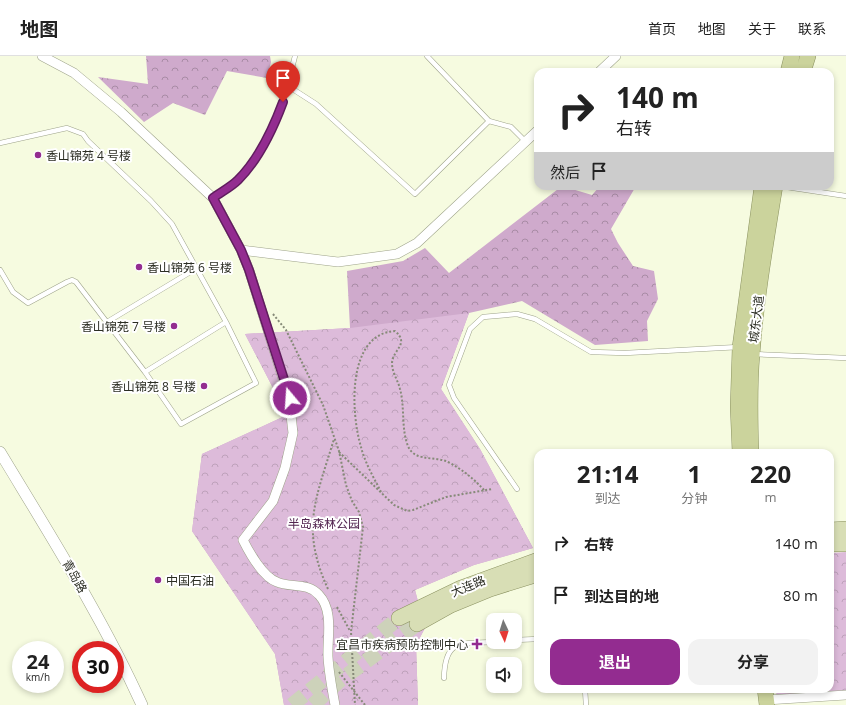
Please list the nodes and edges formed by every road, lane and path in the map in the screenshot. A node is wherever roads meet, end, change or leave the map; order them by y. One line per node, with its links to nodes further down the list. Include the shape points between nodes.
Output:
1 (42, 56): 19 (street, via 74,73 121,112)
2 (295, 56): 10 (lane)
3 (427, 56): 11 (lane)
4 (616, 56): 7 (street)
5 (792, 56): 8 (highway)
6 (808, 56): 9 (highway)
7 (603, 68)
8 (789, 68)
9 (804, 68)
10 (288, 86): 11 (lane, via 316,104 415,194); 19 (lane, via 275,123 257,154 238,180)
11 (489, 121): 13 (lane, via 511,127)
12 (534, 134): 13 (street)
13 (526, 142): 20 (street, via 417,243 397,254 338,262)
14 (0, 143): 21 (lane, via 67,128 83,134 172,224)
15 (762, 190): 26 (highway, 城东大道)
16 (775, 190): 26 (highway, 城东大道)
17 (806, 190): 18 (lane)
18 (846, 196)
19 (213, 198): 20 (street)
20 (241, 250): 23 (street)
21 (197, 268): 24 (lane); 25 (lane)
22 (0, 270): 24 (lane, via 12,292 28,303 72,280)
23 (260, 306): 29 (path, via 274,314 286,330 322,405); 52 (street, via 290,398 293,433 285,468 273,501 243,540 250,554 276,582 302,585 319,595 327,611 330,626)
24 (108, 322): 28 (lane)
25 (226, 322): 28 (lane); 28 (lane, via 256,383 181,424)
26 (746, 350): 27 (lane); 30 (highway, 城东大道, via 738,407); 31 (highway, 城东大道); 35 (lane, via 591,352 535,319 517,314 483,317 470,328 449,384 454,398)
27 (846, 358)
28 (145, 372)
29 (334, 438): 32 (path); 44 (path, via 315,501 312,521 317,565)
30 (740, 449)
31 (751, 449)
32 (339, 451): 37 (path); 48 (path, via 346,485 363,526)
33 (0, 452): 58 (street, 青岛路, via 79,582)
34 (492, 489): 36 (path)
35 (517, 489)
36 (484, 490): 37 (path, via 446,497 406,511 400,510); 37 (path, via 472,476 461,469 439,458 418,456 412,453 408,446 400,388 393,372 392,361 401,343 400,335 395,330 373,339 364,351 354,387 354,409 361,447)
37 (380, 492)
38 (846, 529): 39 (main road)
39 (834, 530)
40 (834, 544): 41 (main road)
41 (846, 544)
42 (534, 561): 46 (main road, 大连路, via 461,588)
43 (534, 575): 47 (main road, 大连路, via 451,605)
44 (328, 590)
45 (335, 604): 48 (path)
46 (399, 618)
47 (416, 624)
48 (351, 632): 54 (path)
49 (534, 639): 50 (lane)
50 (522, 640)
51 (486, 643): 53 (lane, via 455,646 449,651 444,661)
52 (328, 657): 54 (path); 59 (street)
53 (444, 678)
54 (355, 691): 60 (path); 61 (path)
55 (585, 693): 62 (lane)
56 (846, 695): 57 (street)
57 (764, 700)
58 (142, 705)
59 (335, 705)
60 (355, 705)
61 (364, 705)
62 (586, 705)

